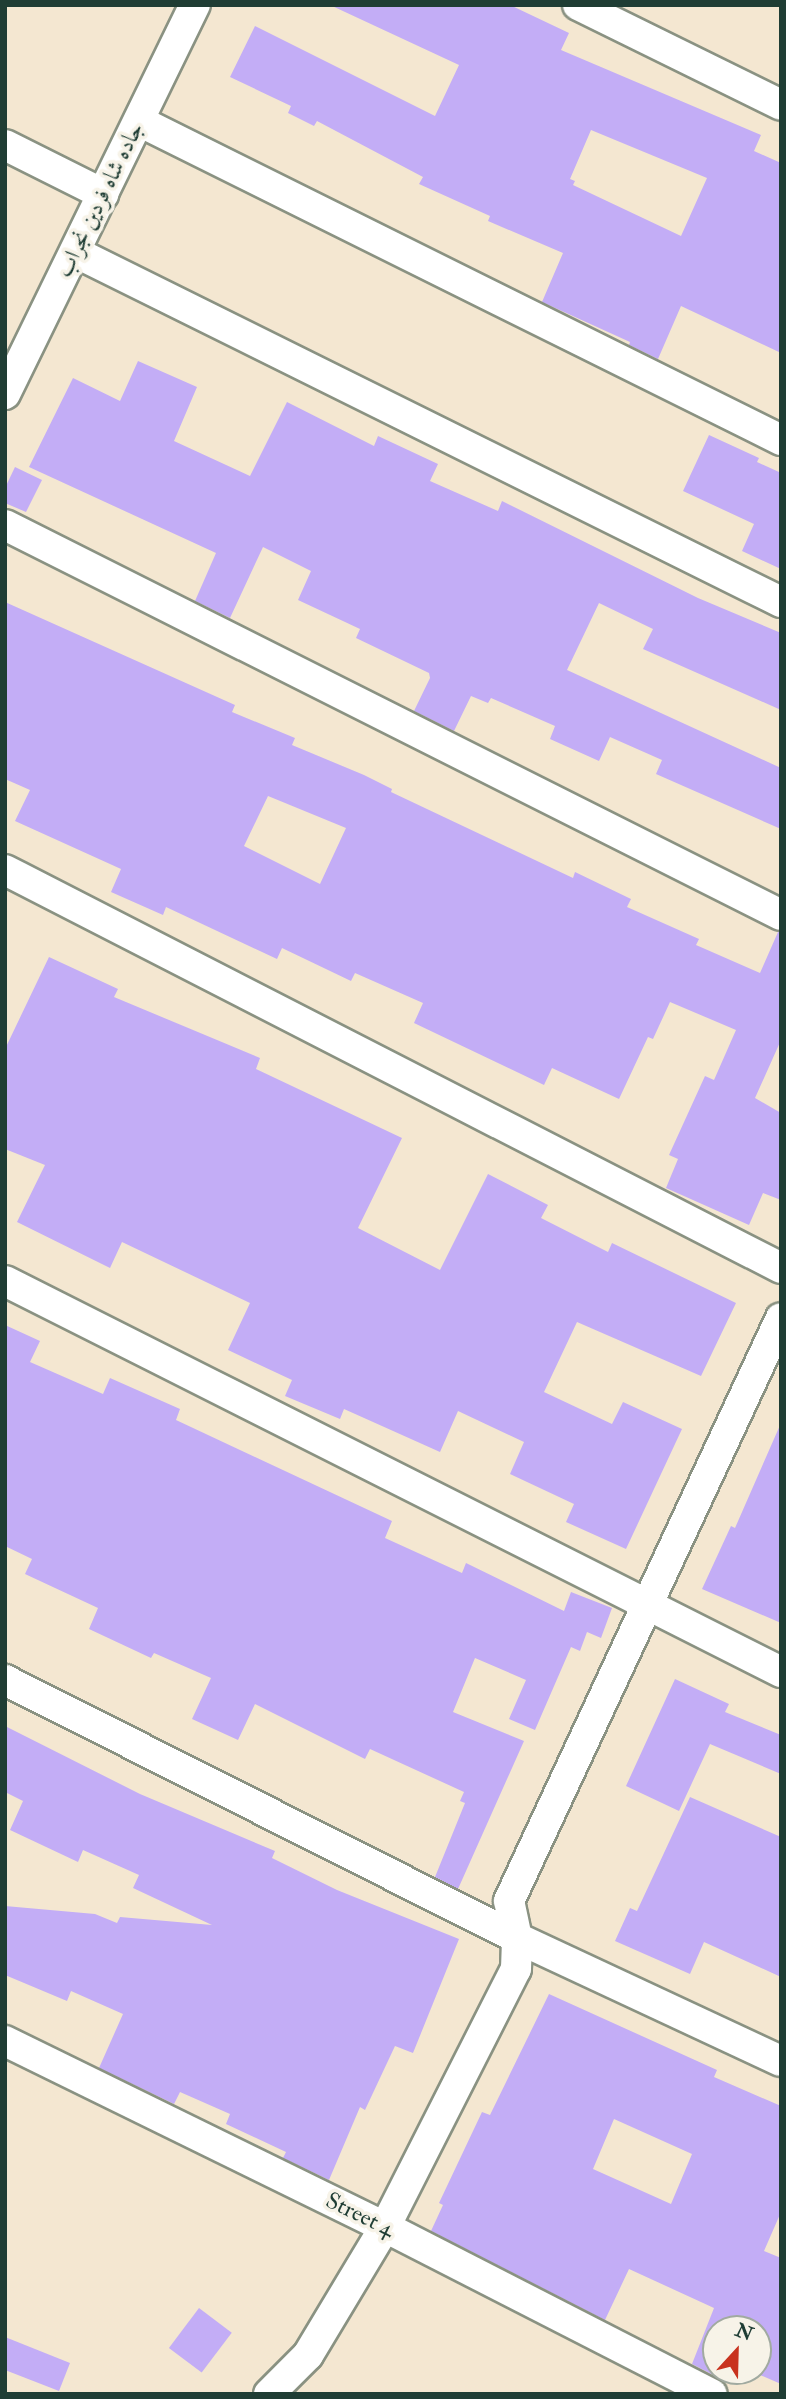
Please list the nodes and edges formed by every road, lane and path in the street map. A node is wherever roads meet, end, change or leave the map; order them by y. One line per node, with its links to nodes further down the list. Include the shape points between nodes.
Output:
1 (195, 5): 4 (street, جاده شاه فردین نجراب)
2 (578, 5): 3 (street)
3 (781, 105)
4 (139, 121): 6 (street, جاده شاه فردین نجراب); 9 (street)
5 (5, 145): 6 (street)
6 (103, 194): 7 (street, جاده شاه فردین نجراب)
7 (75, 251): 8 (street, جاده شاه فردین نجراب); 11 (street)
8 (5, 394)
9 (781, 440)
10 (5, 525): 13 (street)
11 (781, 602)
12 (5, 870): 14 (street)
13 (781, 915)
14 (781, 1268)
15 (5, 1281): 17 (street)
16 (781, 1318): 17 (street)
17 (646, 1604): 18 (street); 20 (street, via 509,1901)
18 (781, 1672)
19 (5, 1680): 20 (street)
20 (517, 1938): 22 (street); 23 (street, via 516,1969)
21 (5, 2041): 23 (street, Street 4)
22 (781, 2061)
23 (386, 2227): 24 (street); 27 (street, Street 4)
24 (308, 2355): 25 (street); 26 (street)
25 (270, 2394)
26 (300, 2394)
27 (712, 2394)

